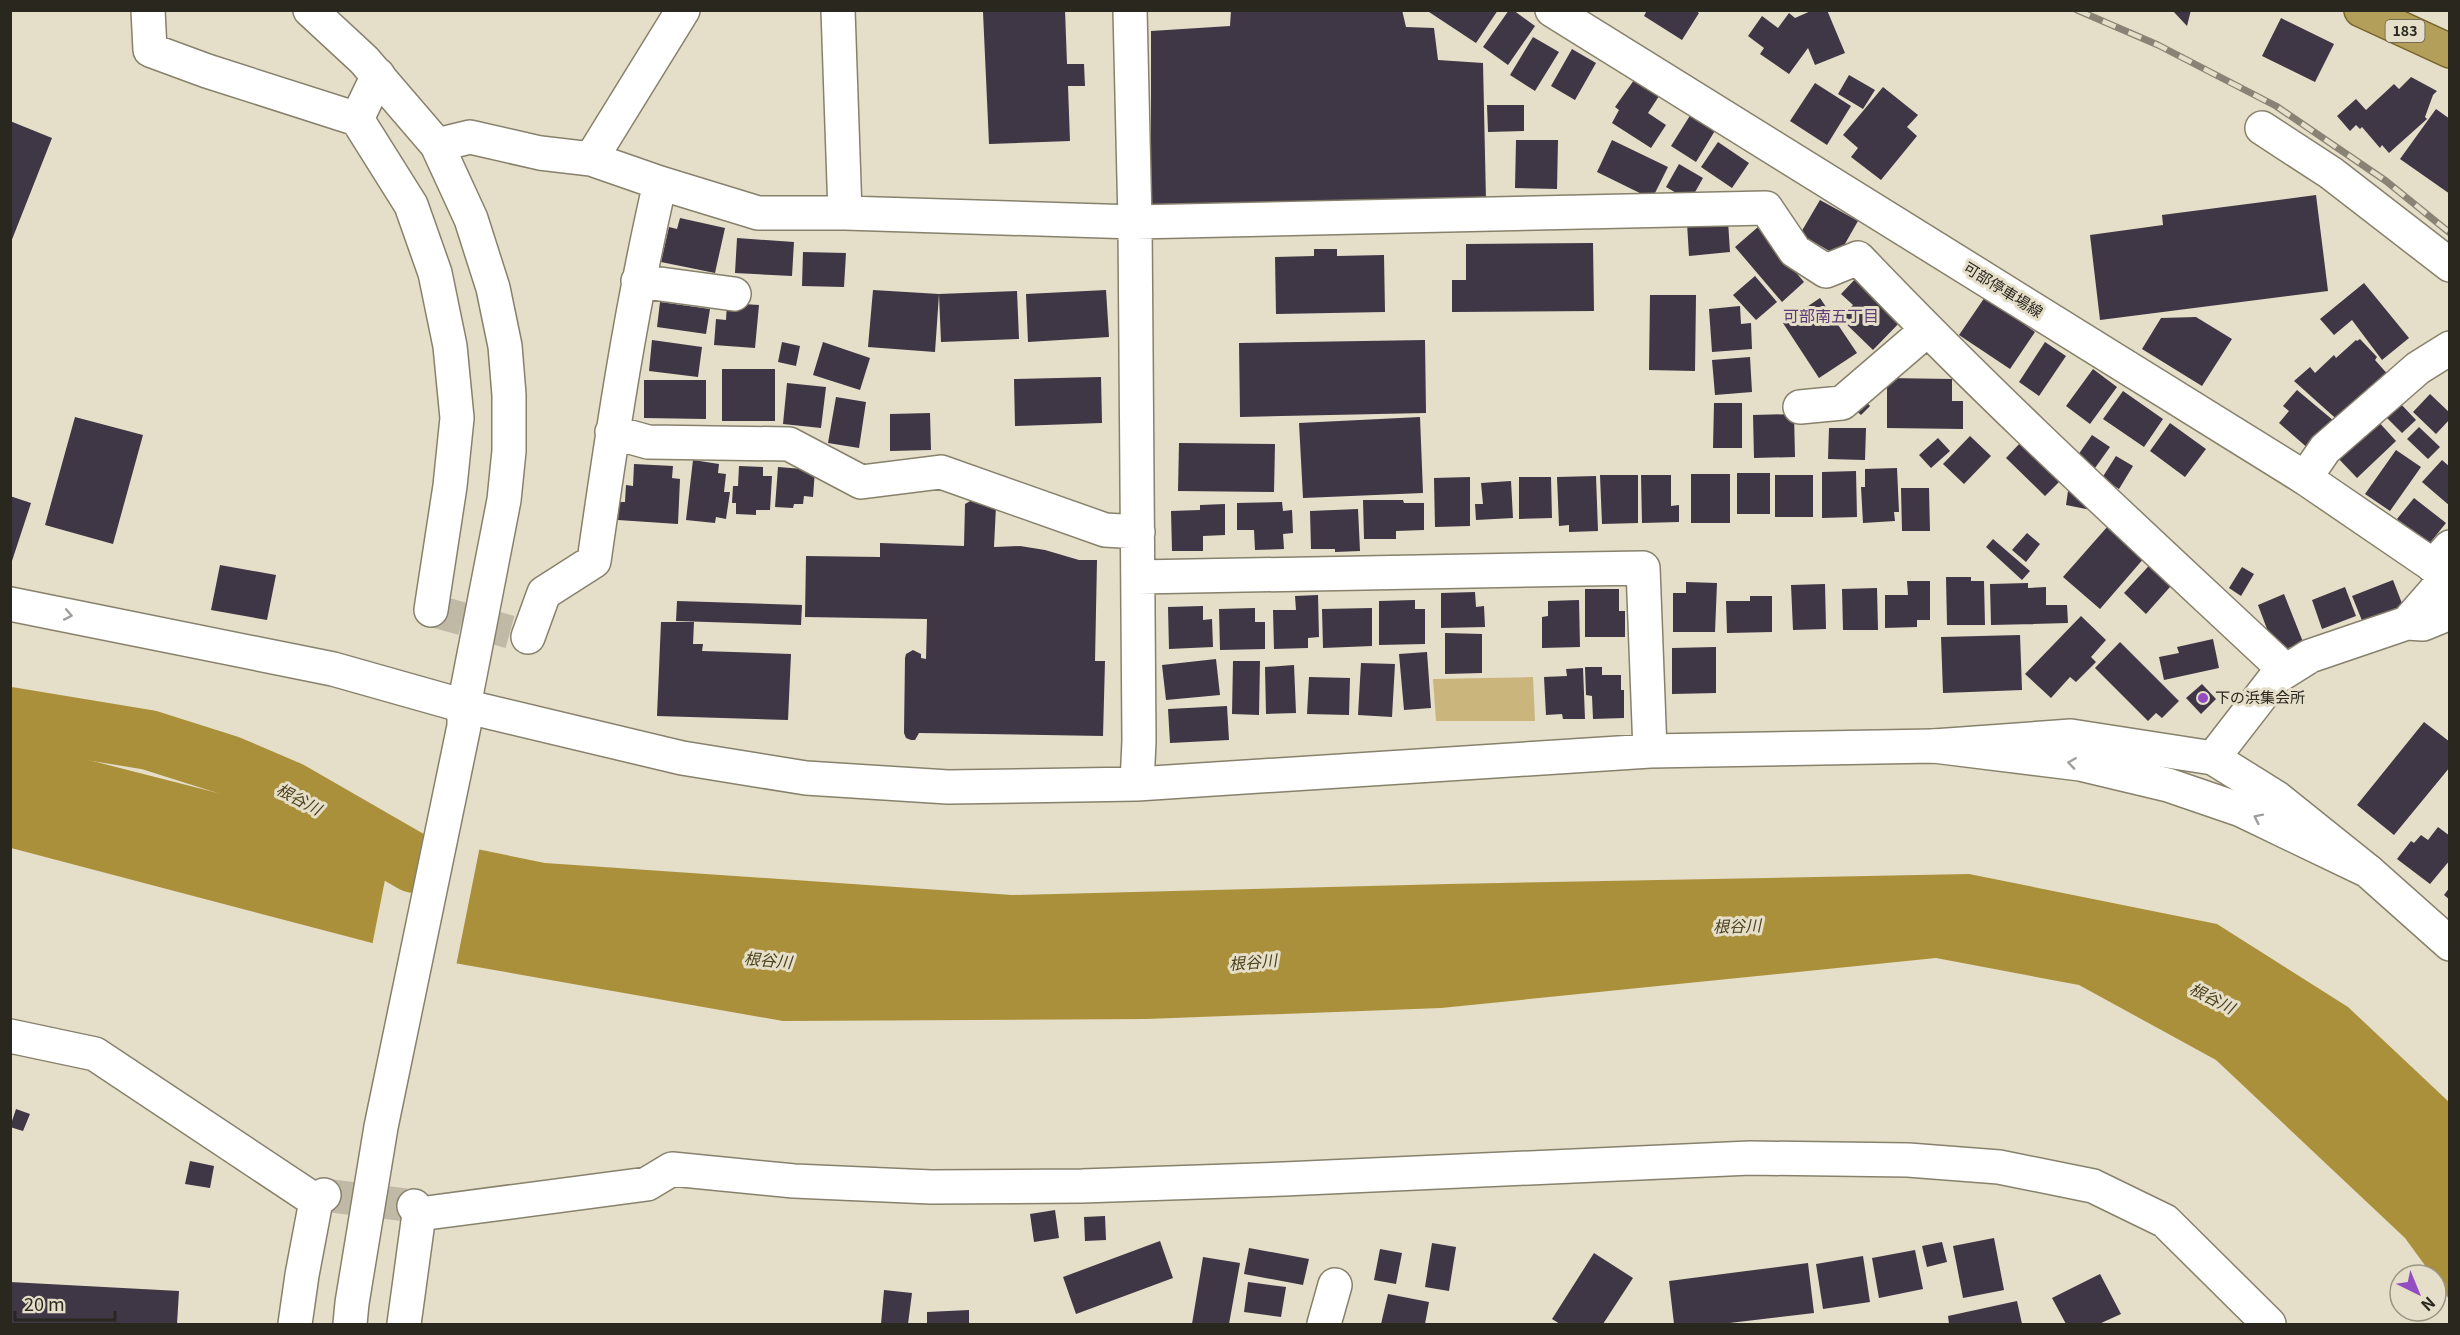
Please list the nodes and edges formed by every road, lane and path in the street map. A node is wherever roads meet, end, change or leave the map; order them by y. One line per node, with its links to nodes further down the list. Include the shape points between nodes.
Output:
1 (148, 10): 10 (street, via 150,50)
2 (310, 10): 9 (street)
3 (683, 10): 13 (street)
4 (838, 10): 15 (street)
5 (1130, 10): 16 (street)
6 (1552, 10): 24 (street, 可部停車場線)
7 (2361, 10): 8 (highway, 183)
8 (2450, 51)
9 (378, 75): 10 (street); 12 (street)
10 (357, 119): 29 (street, via 411,205 435,273 450,346 457,418)
11 (2262, 128): 17 (street, via 2331,173)
12 (437, 145): 13 (street, via 470,137 540,153); 35 (street, via 471,219 494,288 509,395 504,500)
13 (591, 159): 14 (street)
14 (660, 183): 15 (street, via 758,213); 18 (street)
15 (845, 213): 16 (street)
16 (1135, 222): 20 (street, via 1766,208 1795,251 1826,271 1858,258); 25 (street)
17 (2450, 265)
18 (638, 281): 19 (street); 23 (street)
19 (734, 294)
20 (1927, 330): 22 (street, via 1842,402); 34 (street)
21 (2450, 348): 24 (street, via 2418,368 2325,449)
22 (1800, 407)
23 (612, 432): 25 (street, via 648,442 789,444 861,482 941,472 1105,530); 33 (street, via 594,561 544,593)
24 (2305, 478): 26 (street, 可部停車場線)
25 (1138, 532): 27 (street)
26 (2445, 566): 31 (street)
27 (1138, 577): 37 (street, via 1643,568); 39 (street)
28 (10, 604): 35 (street, one-way to 35, via 333,669)
29 (431, 610)
30 (2450, 613): 31 (street, via 2423,624)
31 (2406, 623): 34 (street, via 2310,656)
32 (10, 626): 35 (street)
33 (528, 637)
34 (2286, 671): 38 (street, via 2275,678)
35 (464, 716): 39 (street, via 806,778 948,787); 45 (street, via 381,1127)
36 (1934, 746): 37 (street); 38 (street, via 2071,736); 40 (street, one-way to 36, via 2241,810 2168,785 2080,764)
37 (1650, 751): 39 (street)
38 (2213, 758): 40 (street, via 2277,798)
39 (1137, 784)
40 (2368, 871): 41 (street)
41 (2446, 939)
42 (10, 1036): 44 (street, via 95,1054 320,1198 302,1275)
43 (1335, 1285): 47 (street)
44 (296, 1324)
45 (350, 1324)
46 (404, 1324): 48 (street, via 416,1210 647,1184 672,1169 794,1181 931,1187 1070,1186 1750,1158 1908,1160 1999,1167 2093,1186 2165,1221)
47 (1324, 1324)
48 (2269, 1324)

